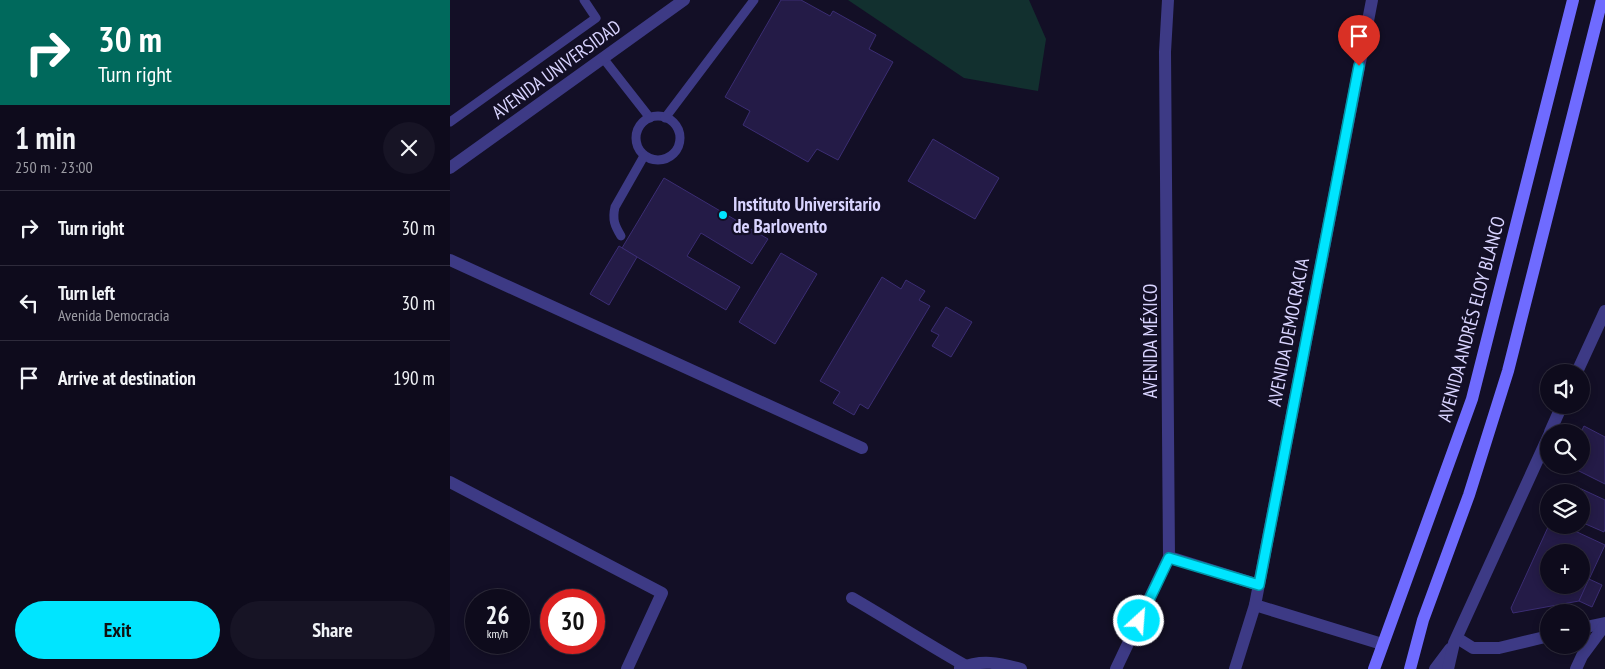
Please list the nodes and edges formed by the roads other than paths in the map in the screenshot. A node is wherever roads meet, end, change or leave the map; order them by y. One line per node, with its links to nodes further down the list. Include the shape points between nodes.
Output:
1 (584, 0): 11 (lane, via 596,18)
2 (684, 0): 8 (street, AVENIDA UNIVERSIDAD)
3 (754, 0): 10 (lane)
4 (1168, 0): 21 (street, AVENIDA MÉXICO)
5 (1372, 0): 22 (street, AVENIDA DEMOCRACIA)
6 (1573, 0): 29 (main road, AVENIDA ANDRÉS ELOY BLANCO, via 1472,399)
7 (1602, 0): 36 (main road, via 1508,371 1469,495 1423,620)
8 (603, 58): 9 (lane); 13 (street, AVENIDA UNIVERSIDAD)
9 (650, 118): 10 (lane); 12 (lane, via 638,128 636,135 636,143)
10 (665, 118): 12 (lane, via 672,122 679,134 677,149 672,155 659,160)
11 (450, 122)
12 (644, 156): 14 (lane, via 612,217)
13 (450, 168)
14 (621, 236)
15 (450, 260): 18 (street)
16 (1605, 311): 17 (street)
17 (1581, 364)
18 (862, 448)
19 (1540, 454): 28 (street)
20 (450, 482): 31 (street, via 662,593)
21 (1169, 558): 22 (street); 33 (street, AVENIDA MÉXICO)
22 (1259, 585): 24 (street, AVENIDA DEMOCRACIA)
23 (852, 598): 30 (street)
24 (1255, 605): 29 (street); 34 (street, AVENIDA DEMOCRACIA)
25 (1605, 624): 26 (street); 39 (street)
26 (1590, 626)
27 (1540, 638): 28 (street, via 1498,648 1473,648)
28 (1456, 640): 37 (street); 38 (street)
29 (1382, 644): 35 (main road, AVENIDA ANDRÉS ELOY BLANCO)
30 (962, 668): 32 (street, via 993,662)
31 (627, 669)
32 (1021, 669)
33 (1116, 669)
34 (1235, 669)
35 (1374, 669)
36 (1410, 669)
37 (1435, 669)
38 (1448, 669)
39 (1576, 669)

